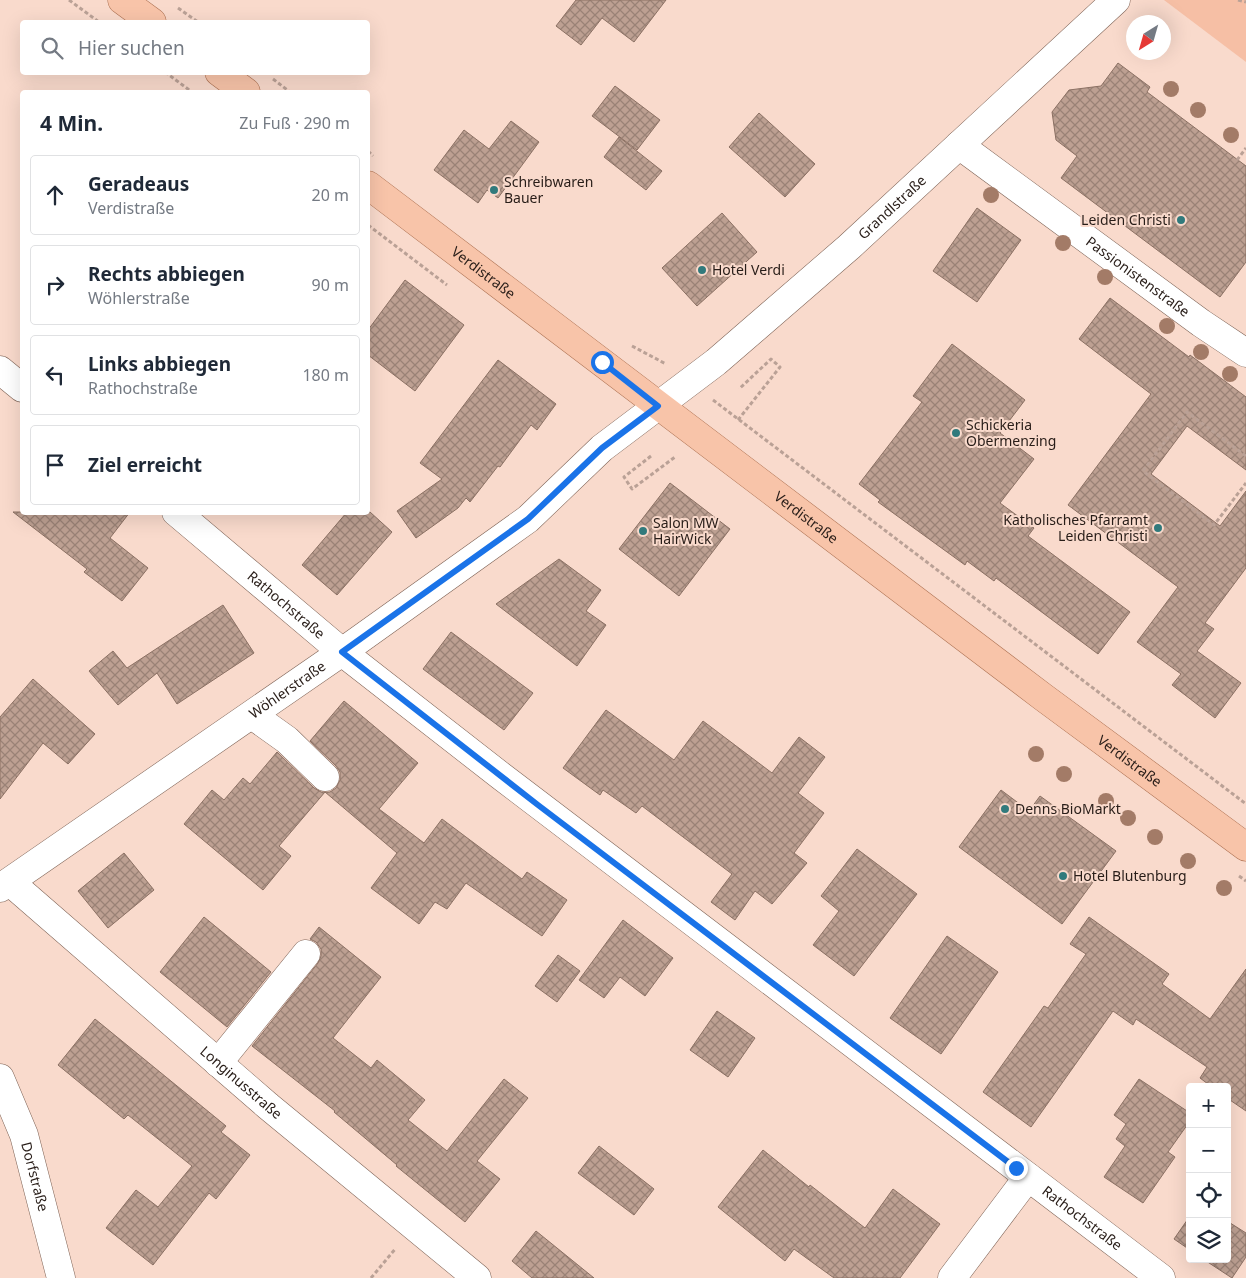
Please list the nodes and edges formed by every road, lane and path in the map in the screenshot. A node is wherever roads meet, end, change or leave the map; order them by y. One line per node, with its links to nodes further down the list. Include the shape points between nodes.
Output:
1 (69, 0): 7 (path)
2 (122, 0): 8 (main road)
3 (1116, 0): 16 (street, Grandlstraße)
4 (1238, 0): 5 (path)
5 (1246, 2)
6 (175, 6): 9 (path)
7 (96, 20)
8 (149, 20)
9 (195, 20)
10 (169, 75): 13 (path)
11 (223, 75): 14 (main road)
12 (270, 78): 15 (path)
13 (189, 90)
14 (243, 90)
15 (287, 90)
16 (959, 146): 23 (street, Passionistenstraße); 25 (street, Grandlstraße, via 849,247)
17 (1246, 148): 19 (path)
18 (370, 153): 20 (path)
19 (1237, 160)
20 (380, 161)
21 (370, 187): 28 (main road, Verdistraße)
22 (627, 343): 25 (path, via 660,360)
23 (1246, 353)
24 (0, 370): 26 (street)
25 (689, 382): 28 (street, Grandlstraße); 29 (path)
26 (20, 386)
27 (739, 389): 29 (path, via 771,359 780,367)
28 (658, 406): 35 (street, Wöhlerstraße, via 602,448 528,519); 39 (main road, Verdistraße)
29 (738, 420): 38 (path)
30 (651, 456): 32 (path, via 624,477 632,489)
31 (1246, 456): 33 (path, via 1187,412 1143,471 1214,525)
32 (675, 457)
33 (1246, 483)
34 (180, 515): 35 (street, Rathochstraße)
35 (342, 652): 36 (street, Wöhlerstraße); 44 (street, Rathochstraße)
36 (252, 715): 37 (street, via 287,740); 40 (street, Wöhlerstraße)
37 (325, 777)
38 (1246, 804)
39 (1246, 847)
40 (5, 885): 42 (street, Longinusstraße)
41 (306, 954): 42 (street)
42 (218, 1063): 45 (street, Longinusstraße)
43 (0, 1078): 46 (street, Dorfstraße, via 24,1135)
44 (1028, 1177): 49 (street); 50 (street, Rathochstraße)
45 (414, 1226): 47 (path); 48 (street, Longinusstraße)
46 (61, 1278)
47 (371, 1278)
48 (477, 1278)
49 (952, 1278)
50 (1161, 1278)

